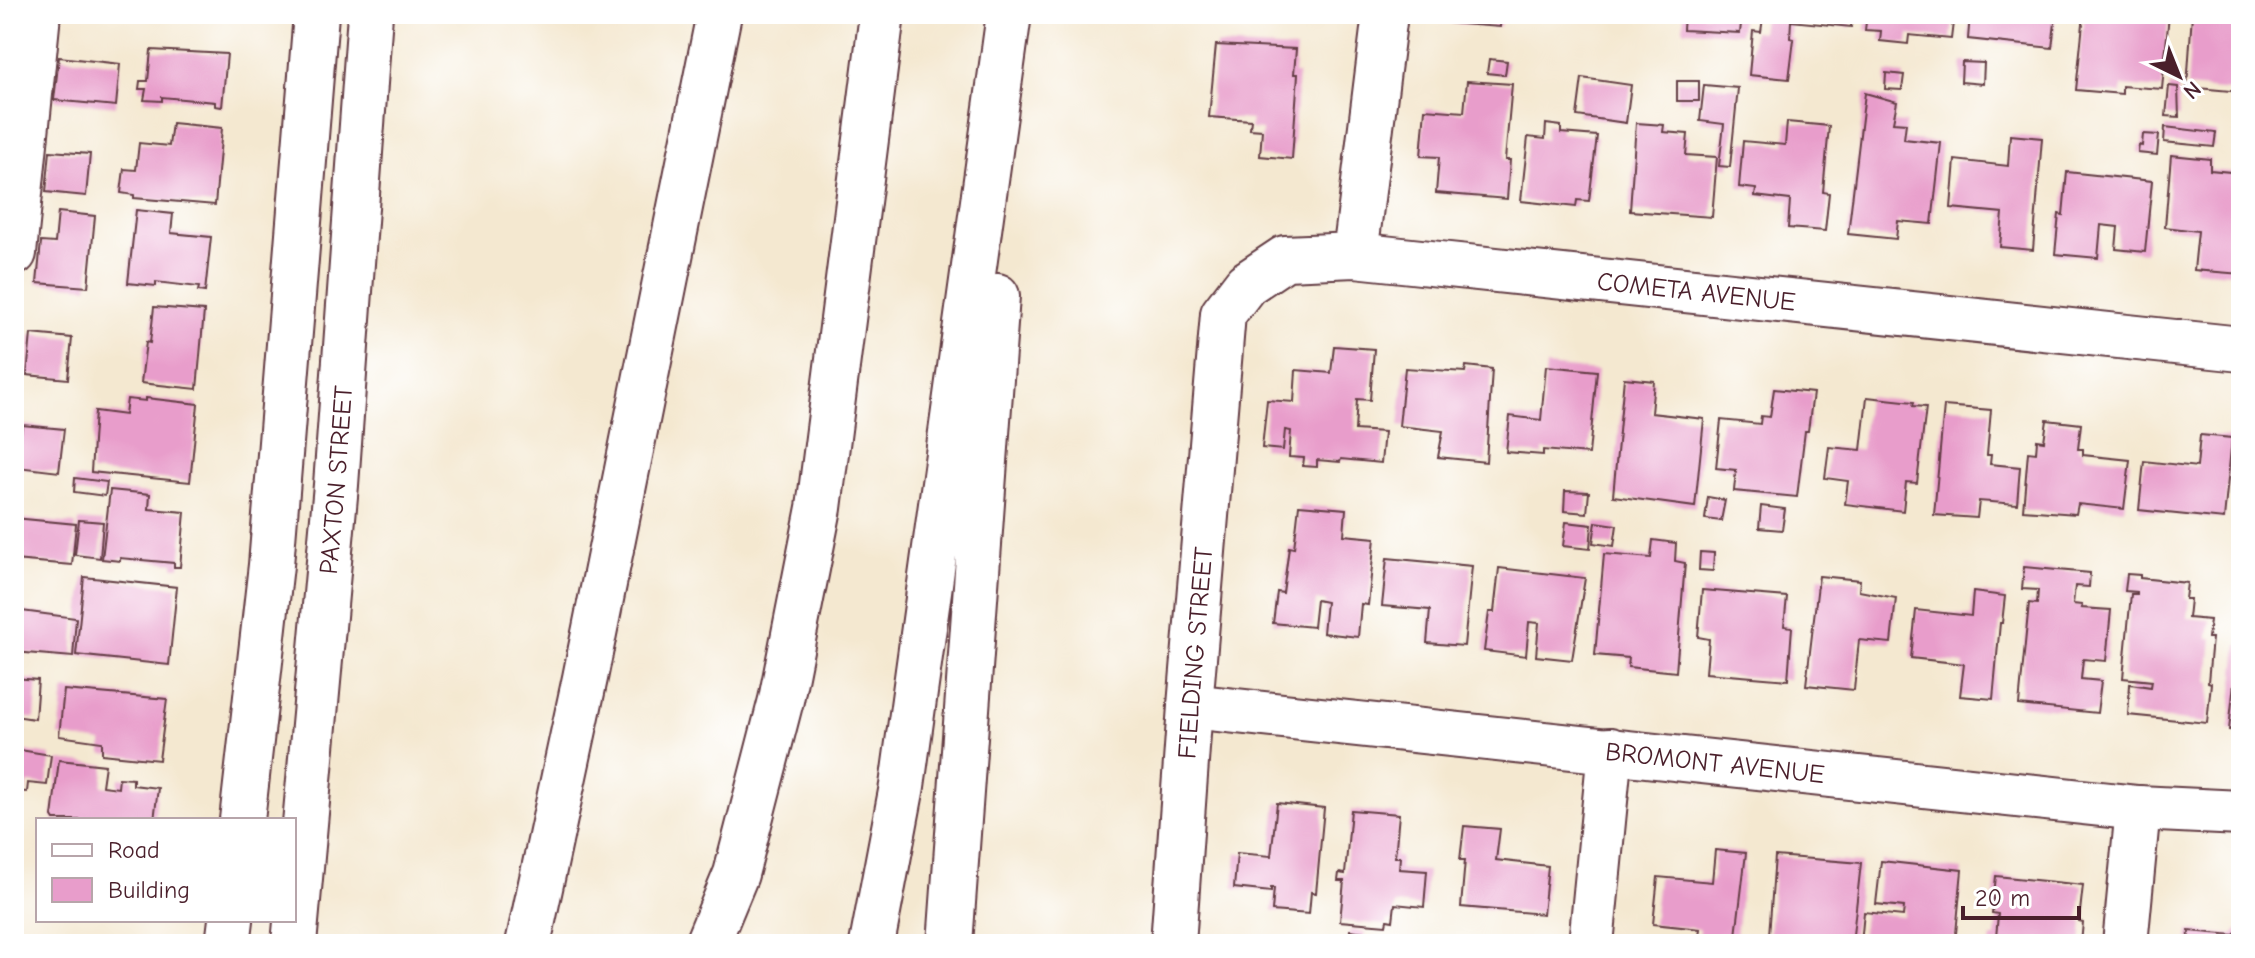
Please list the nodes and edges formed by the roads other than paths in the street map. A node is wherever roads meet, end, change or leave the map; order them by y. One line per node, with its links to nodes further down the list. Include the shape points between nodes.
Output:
1 (38, 14): 9 (main road)
2 (316, 14): 17 (main road, via 271,565)
3 (370, 14): 20 (main road, PAXTON STREET, via 336,485)
4 (719, 14): 21 (main road)
5 (882, 14): 22 (main road, via 819,508 777,715 736,874)
6 (1009, 14): 23 (main road, via 902,786)
7 (1017, 14): 24 (main road)
8 (1385, 14): 10 (main road)
9 (14, 253)
10 (1355, 255): 11 (main road, COMETA AVENUE); 12 (main road, COMETA AVENUE, via 1285,258 1246,284 1223,314)
11 (2241, 349)
12 (1219, 362): 13 (main road, FIELDING STREET)
13 (1190, 706): 14 (main road, BROMONT AVENUE); 25 (main road, FIELDING STREET)
14 (1610, 750): 15 (main road, BROMONT AVENUE); 26 (main road)
15 (2138, 808): 16 (main road, BROMONT AVENUE); 27 (main road)
16 (2241, 813)
17 (242, 818)
18 (231, 922): 19 (main road)
19 (228, 944)
20 (294, 944)
21 (528, 944)
22 (707, 944)
23 (872, 944)
24 (950, 944)
25 (1173, 944)
26 (1591, 944)
27 (2125, 944)

